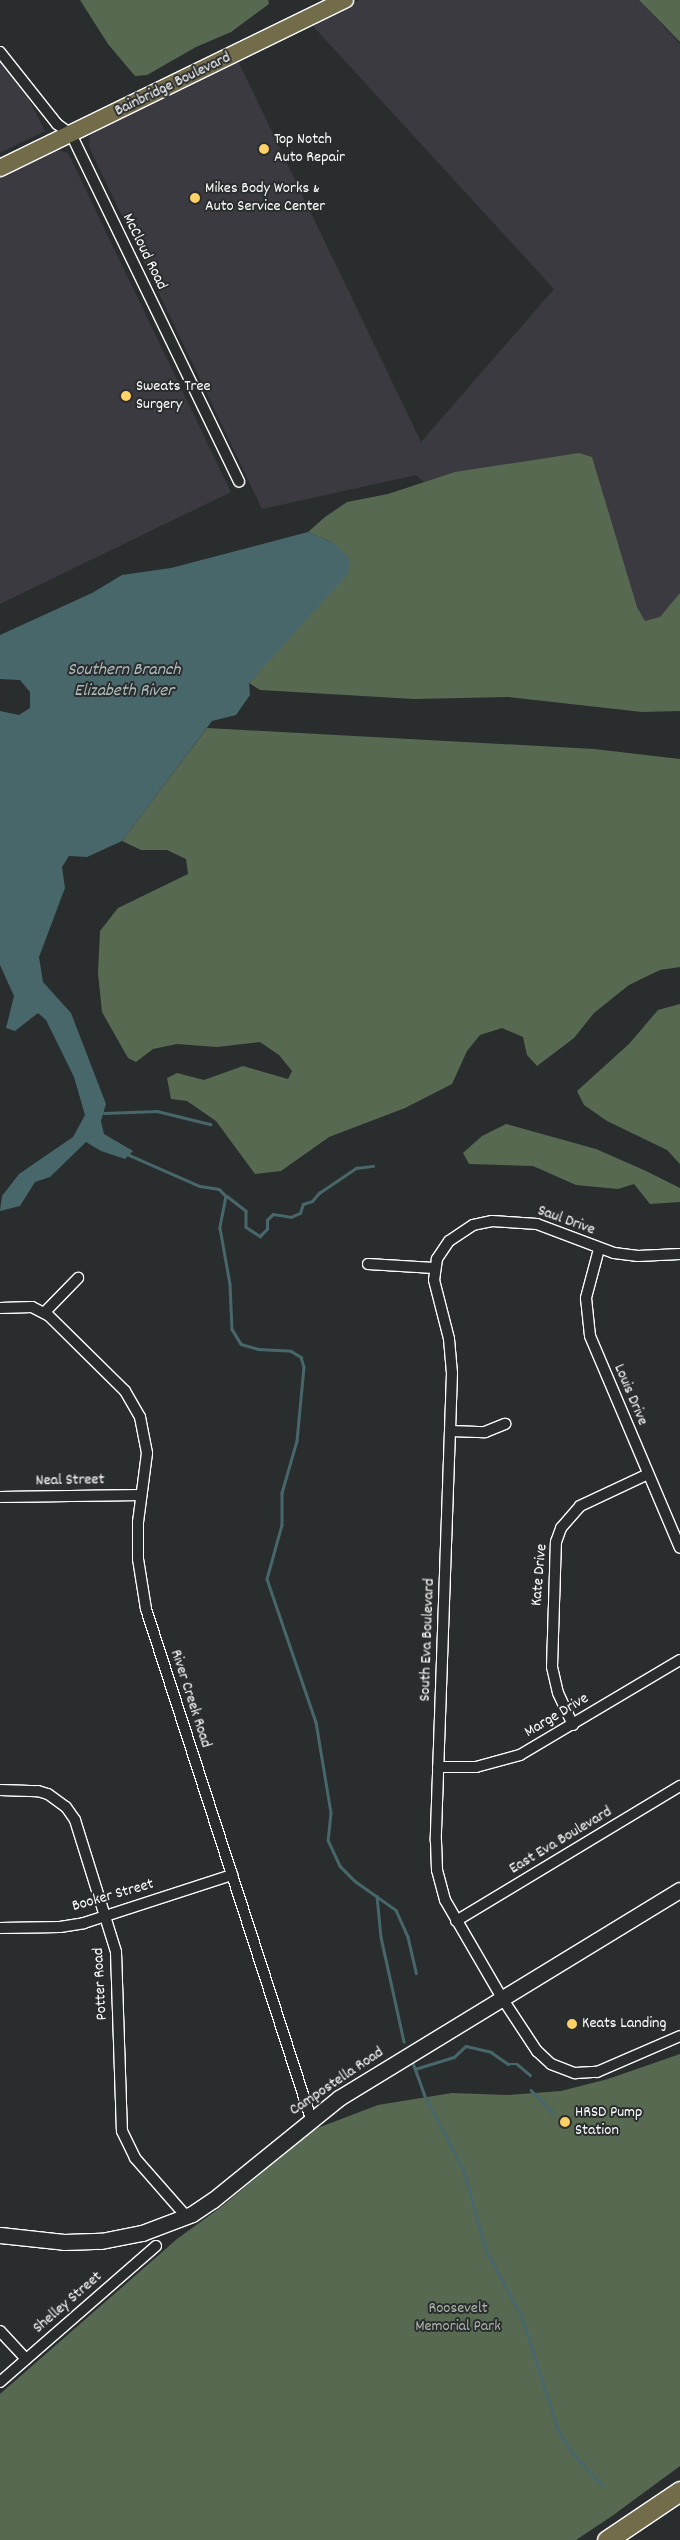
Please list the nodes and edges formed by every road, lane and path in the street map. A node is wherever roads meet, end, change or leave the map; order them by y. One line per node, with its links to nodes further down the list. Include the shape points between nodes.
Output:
1 (345, 0): 3 (main road, Bainbridge Boulevard)
2 (0, 52): 3 (street, McCloud Road, via 57,124)
3 (71, 134): 4 (main road, Bainbridge Boulevard); 5 (street, McCloud Road)
4 (0, 168)
5 (239, 481)
6 (599, 1249): 7 (street, Saul Drive, via 638,1256); 9 (street, Saul Drive, via 538,1224 492,1221 473,1225 449,1241); 15 (street, Louis Drive, via 586,1298 590,1336)
7 (680, 1254)
8 (368, 1264): 9 (street)
9 (434, 1268): 14 (street, South Eva Boulevard, via 451,1356)
10 (78, 1278): 12 (street)
11 (0, 1308): 12 (street, via 27,1306)
12 (44, 1313): 16 (street, River Creek Road, via 120,1386 135,1405 147,1453)
13 (505, 1424): 14 (street, via 485,1432)
14 (450, 1430): 21 (street, South Eva Boulevard)
15 (648, 1474): 18 (street, Louis Drive); 20 (street, Kate Drive, via 580,1506 562,1528 556,1542 552,1668 558,1693)
16 (141, 1495): 17 (street, Neal Street); 24 (street, River Creek Road, via 138,1559 146,1609)
17 (0, 1497)
18 (680, 1548)
19 (680, 1660): 20 (street, Marge Drive)
20 (573, 1725): 21 (street, Marge Drive, via 507,1760 470,1768)
21 (438, 1767): 27 (street, South Eva Boulevard, via 436,1862 445,1900)
22 (680, 1786): 27 (street, East Eva Boulevard)
23 (0, 1790): 26 (street, Potter Road, via 38,1791 66,1807 75,1820)
24 (232, 1874): 26 (street, Booker Street); 31 (street, River Creek Road)
25 (680, 1890): 29 (main road, Campostella Road)
26 (106, 1915): 28 (street, Booker Street, via 60,1927); 32 (street, Potter Road, via 116,1952 122,2131 135,2158)
27 (456, 1921): 29 (street, South Eva Boulevard)
28 (0, 1928)
29 (502, 1998): 30 (street, South Eva Boulevard, via 544,2059 575,2073 606,2069); 31 (main road, Campostella Road, via 372,2077)
30 (680, 2036)
31 (311, 2119): 32 (main road, Campostella Road, via 213,2200)
32 (186, 2216): 33 (main road, Campostella Road, via 142,2233 101,2241 64,2242)
33 (0, 2235)
34 (156, 2246): 36 (street, Shelley Street)
35 (0, 2331): 36 (street)
36 (26, 2359): 37 (street, Shelley Street)
37 (0, 2382)
38 (680, 2491): 39 (highway)
39 (607, 2540)

